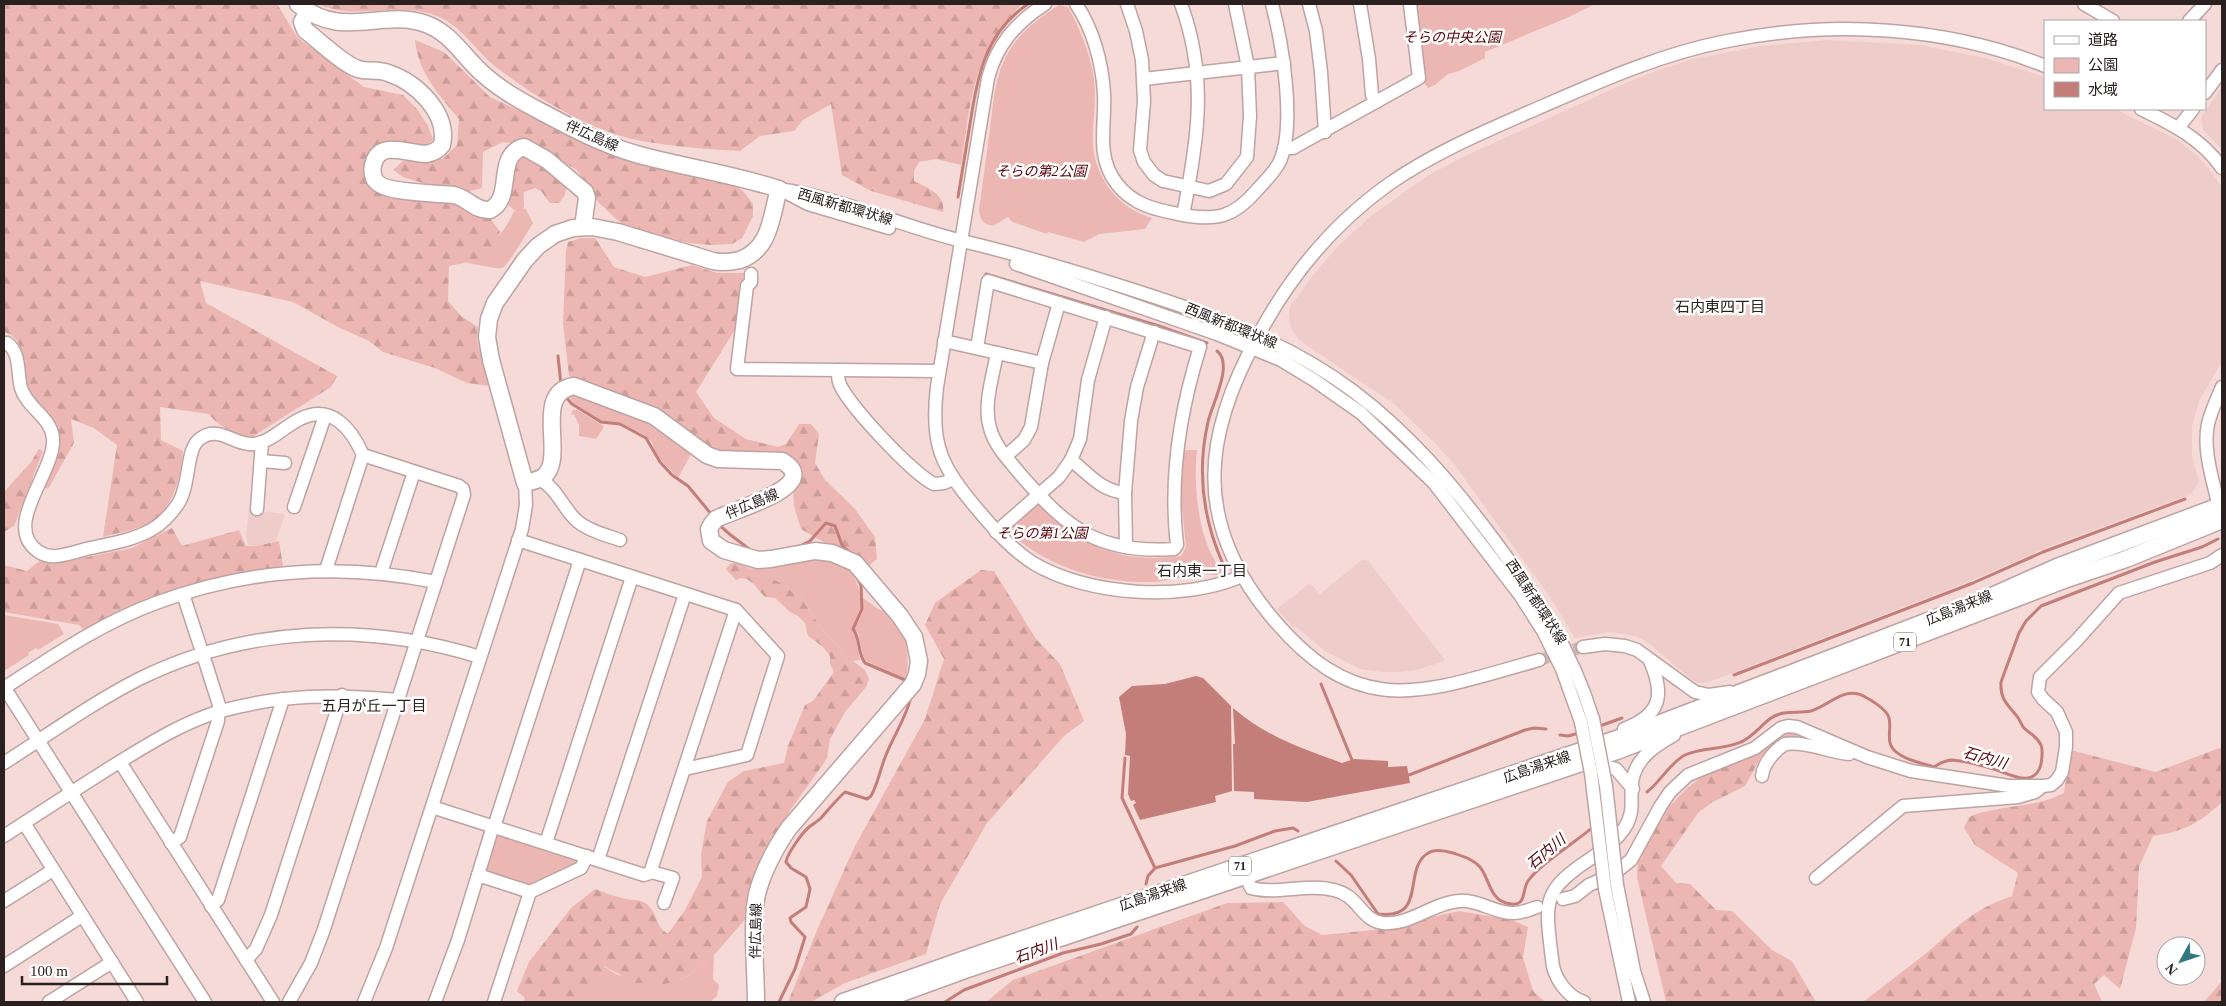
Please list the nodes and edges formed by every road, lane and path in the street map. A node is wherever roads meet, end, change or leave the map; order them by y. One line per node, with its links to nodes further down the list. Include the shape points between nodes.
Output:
1 (1045, 4): 33 (street, via 1008,34 991,66)
2 (1076, 4): 31 (street, via 1100,63 1104,94 1102,149 1112,177 1128,196 1144,206)
3 (1126, 4): 20 (street, via 1138,41)
4 (1180, 4): 19 (street)
5 (1235, 4): 17 (street)
6 (1272, 4): 15 (street)
7 (1310, 4): 26 (street, via 1321,72)
8 (1360, 4): 22 (street, via 1370,59 1372,95)
9 (1410, 4): 22 (street, via 1419,78)
10 (2084, 4): 13 (street)
11 (2205, 4): 14 (street)
12 (303, 7): 30 (main road, 伴広島線, via 324,18 346,23 405,20 426,24 445,34 502,89 595,139 634,154 720,172); 32 (main road, 伴広島線, via 305,30 358,69 388,73 409,82 427,98 437,114 444,138 442,145 426,154 382,151 372,168 379,186 454,195 478,209 490,210 501,200 508,160 524,146 585,192)
13 (2111, 20)
14 (2190, 20)
15 (1284, 62): 17 (street); 27 (street)
16 (2044, 66): 38 (street, via 1987,47 1945,38 1846,29 1793,31 1742,38 1643,64 1463,142 1422,162 1389,184 1348,217 1309,258 1286,288)
17 (1248, 67): 19 (street); 29 (street, via 1250,116 1246,160 1218,188 1209,191)
18 (2222, 70): 21 (street)
19 (1197, 72): 20 (street); 29 (street, via 1200,103)
20 (1144, 79): 29 (street, via 1142,156 1158,179)
21 (2206, 92)
22 (1376, 102): 26 (street)
23 (2143, 110): 25 (street)
24 (2192, 110): 25 (street)
25 (2179, 127): 28 (street, via 2207,149)
26 (1325, 132): 27 (street, via 1294,148)
27 (1284, 148): 31 (street, via 1274,170 1235,211 1208,218)
28 (2222, 168)
29 (1188, 188): 31 (street)
30 (779, 189): 32 (main road, via 764,241 750,255 731,262 713,261 618,232); 33 (street, 西風新都環状線, via 808,204)
31 (1183, 215)
32 (583, 227): 57 (main road, via 564,230 538,246 500,294 489,318 488,348)
33 (960, 244): 38 (street, 西風新都環状線, via 1118,285 1198,311); 39 (street); 42 (street, 西風新都環状線)
34 (751, 274): 45 (street, via 737,369)
35 (1059, 303): 36 (street); 41 (street, via 988,281); 44 (street)
36 (1106, 317): 37 (street); 52 (street, via 1088,380 1080,439)
37 (1154, 332): 58 (street, via 1134,404); 66 (street, via 1200,347 1180,426 1174,497 1178,545 1174,549)
38 (1258, 336): 42 (street); 90 (street, 西風新都環状線, via 1303,358 1354,392 1410,440 1442,474 1529,587 1552,623 1572,661)
39 (944, 341): 41 (street); 46 (street)
40 (7, 343): 49 (street, via 15,352 23,394 47,422 52,435 52,453 23,520 27,540 45,555 59,556 126,540 158,525 180,501 188,480 191,449 205,435 218,434 246,444)
41 (977, 348): 43 (street)
42 (1251, 348): 71 (street, via 1224,409 1215,462 1215,491 1221,524); 90 (street, 西風新都環状線, via 1280,360 1347,402 1434,483 1532,613)
43 (996, 353): 44 (street); 51 (street, via 988,417 994,440)
44 (1042, 363): 51 (street, via 1031,427 1024,440)
45 (838, 370): 46 (street); 56 (street, via 838,382 864,419 911,467 934,484)
46 (940, 371): 56 (street, via 934,410 935,432 942,459)
47 (2222, 387): 62 (street, via 2210,414 2206,439)
48 (325, 416): 49 (street, via 300,418); 50 (street, via 345,425); 60 (street)
49 (262, 442): 53 (street)
50 (363, 455): 55 (street); 69 (street)
51 (1006, 456): 59 (street)
52 (1071, 460): 58 (street, via 1097,484); 59 (street)
53 (261, 461): 54 (street); 61 (street)
54 (285, 463)
55 (414, 472): 70 (street); 73 (street, via 459,486 464,492)
56 (953, 479): 63 (street)
57 (532, 481): 64 (street); 65 (street, via 550,487 576,520); 135 (main road, 伴広島線, via 544,477 551,464 554,402 563,391 574,386 654,416 707,455 718,459 782,460 790,467 793,477 786,488 716,520 709,537 714,544 724,550 766,560 815,550 852,560 914,637 919,654 917,674 908,690 789,828 767,869 756,904)
58 (1125, 493): 66 (street)
59 (1039, 495): 63 (street); 66 (street, via 1073,526 1102,541)
60 (294, 507)
61 (256, 509)
62 (2221, 516): 85 (main road, 広島湯来線 / 71, via 2057,567 1982,600); 91 (main road, 広島湯来線 / 71, via 2126,559)
63 (996, 532): 71 (street, via 1014,549 1045,569 1120,591 1174,591 1229,582)
64 (518, 540): 68 (street); 80 (street)
65 (620, 540)
66 (1126, 548)
67 (2222, 555): 100 (street, via 2210,563 2120,593 2040,677 2038,692 2042,700 2057,712 2066,732 2062,772 2058,780)
68 (580, 560): 72 (street); 105 (street)
69 (326, 570): 70 (street); 74 (street, via 276,573)
70 (381, 573): 73 (street)
71 (1242, 576): 81 (street, via 1297,646 1330,672 1360,685 1391,691 1428,689)
72 (632, 577): 75 (street); 108 (street)
73 (436, 582): 77 (street)
74 (183, 594): 78 (street); 84 (street, via 102,627)
75 (685, 594): 76 (street); 109 (street)
76 (736, 610): 98 (street); 98 (street, via 778,656 761,714 747,755)
77 (417, 641): 80 (street); 88 (street); 92 (street, via 362,634 322,634 290,635 233,645 178,662 137,680)
78 (200, 646)
79 (1583, 647): 83 (street, via 1619,644 1637,650)
80 (480, 658): 103 (street)
81 (1539, 660)
82 (204, 661): 89 (street)
83 (1650, 661): 85 (street, via 1668,671 1687,688 1702,694); 97 (street, via 1659,691 1656,707 1650,715 1633,726)
84 (4, 688): 92 (street)
85 (1752, 689): 97 (main road, 広島湯来線 / 71)
86 (342, 695): 87 (street); 88 (street); 123 (street, via 271,915 256,949)
87 (283, 699): 89 (street); 120 (street, via 218,900)
88 (398, 700): 131 (street, via 323,932 311,962)
89 (219, 712): 94 (street, via 162,736); 107 (street, via 180,837)
90 (1587, 720): 115 (street, 西風新都環状線, bridge, via 1602,761)
91 (1692, 724): 95 (main road, 広島湯来線 / 71); 101 (street, via 1649,751 1633,774)
92 (38, 741): 96 (street); 102 (street)
93 (1867, 757): 99 (street, via 1785,744 1765,766); 100 (street, via 1911,772 2008,786); 117 (street, via 1797,727 1781,728 1756,748 1688,775 1670,792 1631,860 1612,875 1589,885 1575,896)
94 (120, 762): 102 (street); 107 (street)
95 (1587, 762): 101 (street, via 1616,769); 111 (main road, 広島湯来線 / 71)
96 (4, 763)
97 (1546, 764): 111 (main road, 広島湯来線 / 71)
98 (685, 769): 112 (street)
99 (1762, 776)
100 (2043, 786): 114 (street, via 2018,797 1903,806)
101 (1633, 789): 138 (street, via 1632,808 1623,831 1606,848 1561,880 1551,897 1548,924 1554,972 1568,992)
102 (71, 793): 104 (street); 129 (street)
103 (432, 807): 105 (street); 132 (street, via 386,948)
104 (24, 824): 106 (street); 110 (street)
105 (493, 827): 108 (street); 113 (street)
106 (4, 836)
107 (171, 843): 120 (street)
108 (546, 843): 109 (street)
109 (592, 858): 112 (street, via 644,875); 116 (street, via 581,868)
110 (53, 870): 118 (street); 122 (street)
111 (1243, 871): 121 (street, via 1251,888 1258,890 1335,890 1352,898 1370,919 1381,923 1396,923 1457,901 1513,914); 136 (main road, 広島湯来線 / 71, via 963,959); 137 (main road, 広島湯来線 / 71)
112 (652, 872): 119 (street, via 673,878)
113 (478, 875): 116 (street); 133 (street)
114 (1816, 878)
115 (1611, 887): 126 (street, 西風新都環状線); 139 (street, 西風新都環状線)
116 (530, 892): 134 (street)
117 (1563, 899)
118 (4, 901)
119 (664, 903)
120 (211, 906): 123 (street)
121 (1537, 908)
122 (82, 916): 124 (street); 125 (street)
123 (246, 960): 130 (street)
124 (112, 962): 127 (street); 128 (street)
125 (4, 966)
126 (1643, 1000): 139 (street)
127 (49, 1002)
128 (137, 1002)
129 (205, 1002)
130 (273, 1002)
131 (288, 1002)
132 (364, 1002)
133 (435, 1002)
134 (494, 1002)
135 (756, 1002)
136 (843, 1002)
137 (877, 1002)
138 (1584, 1002)
139 (1625, 1002)

